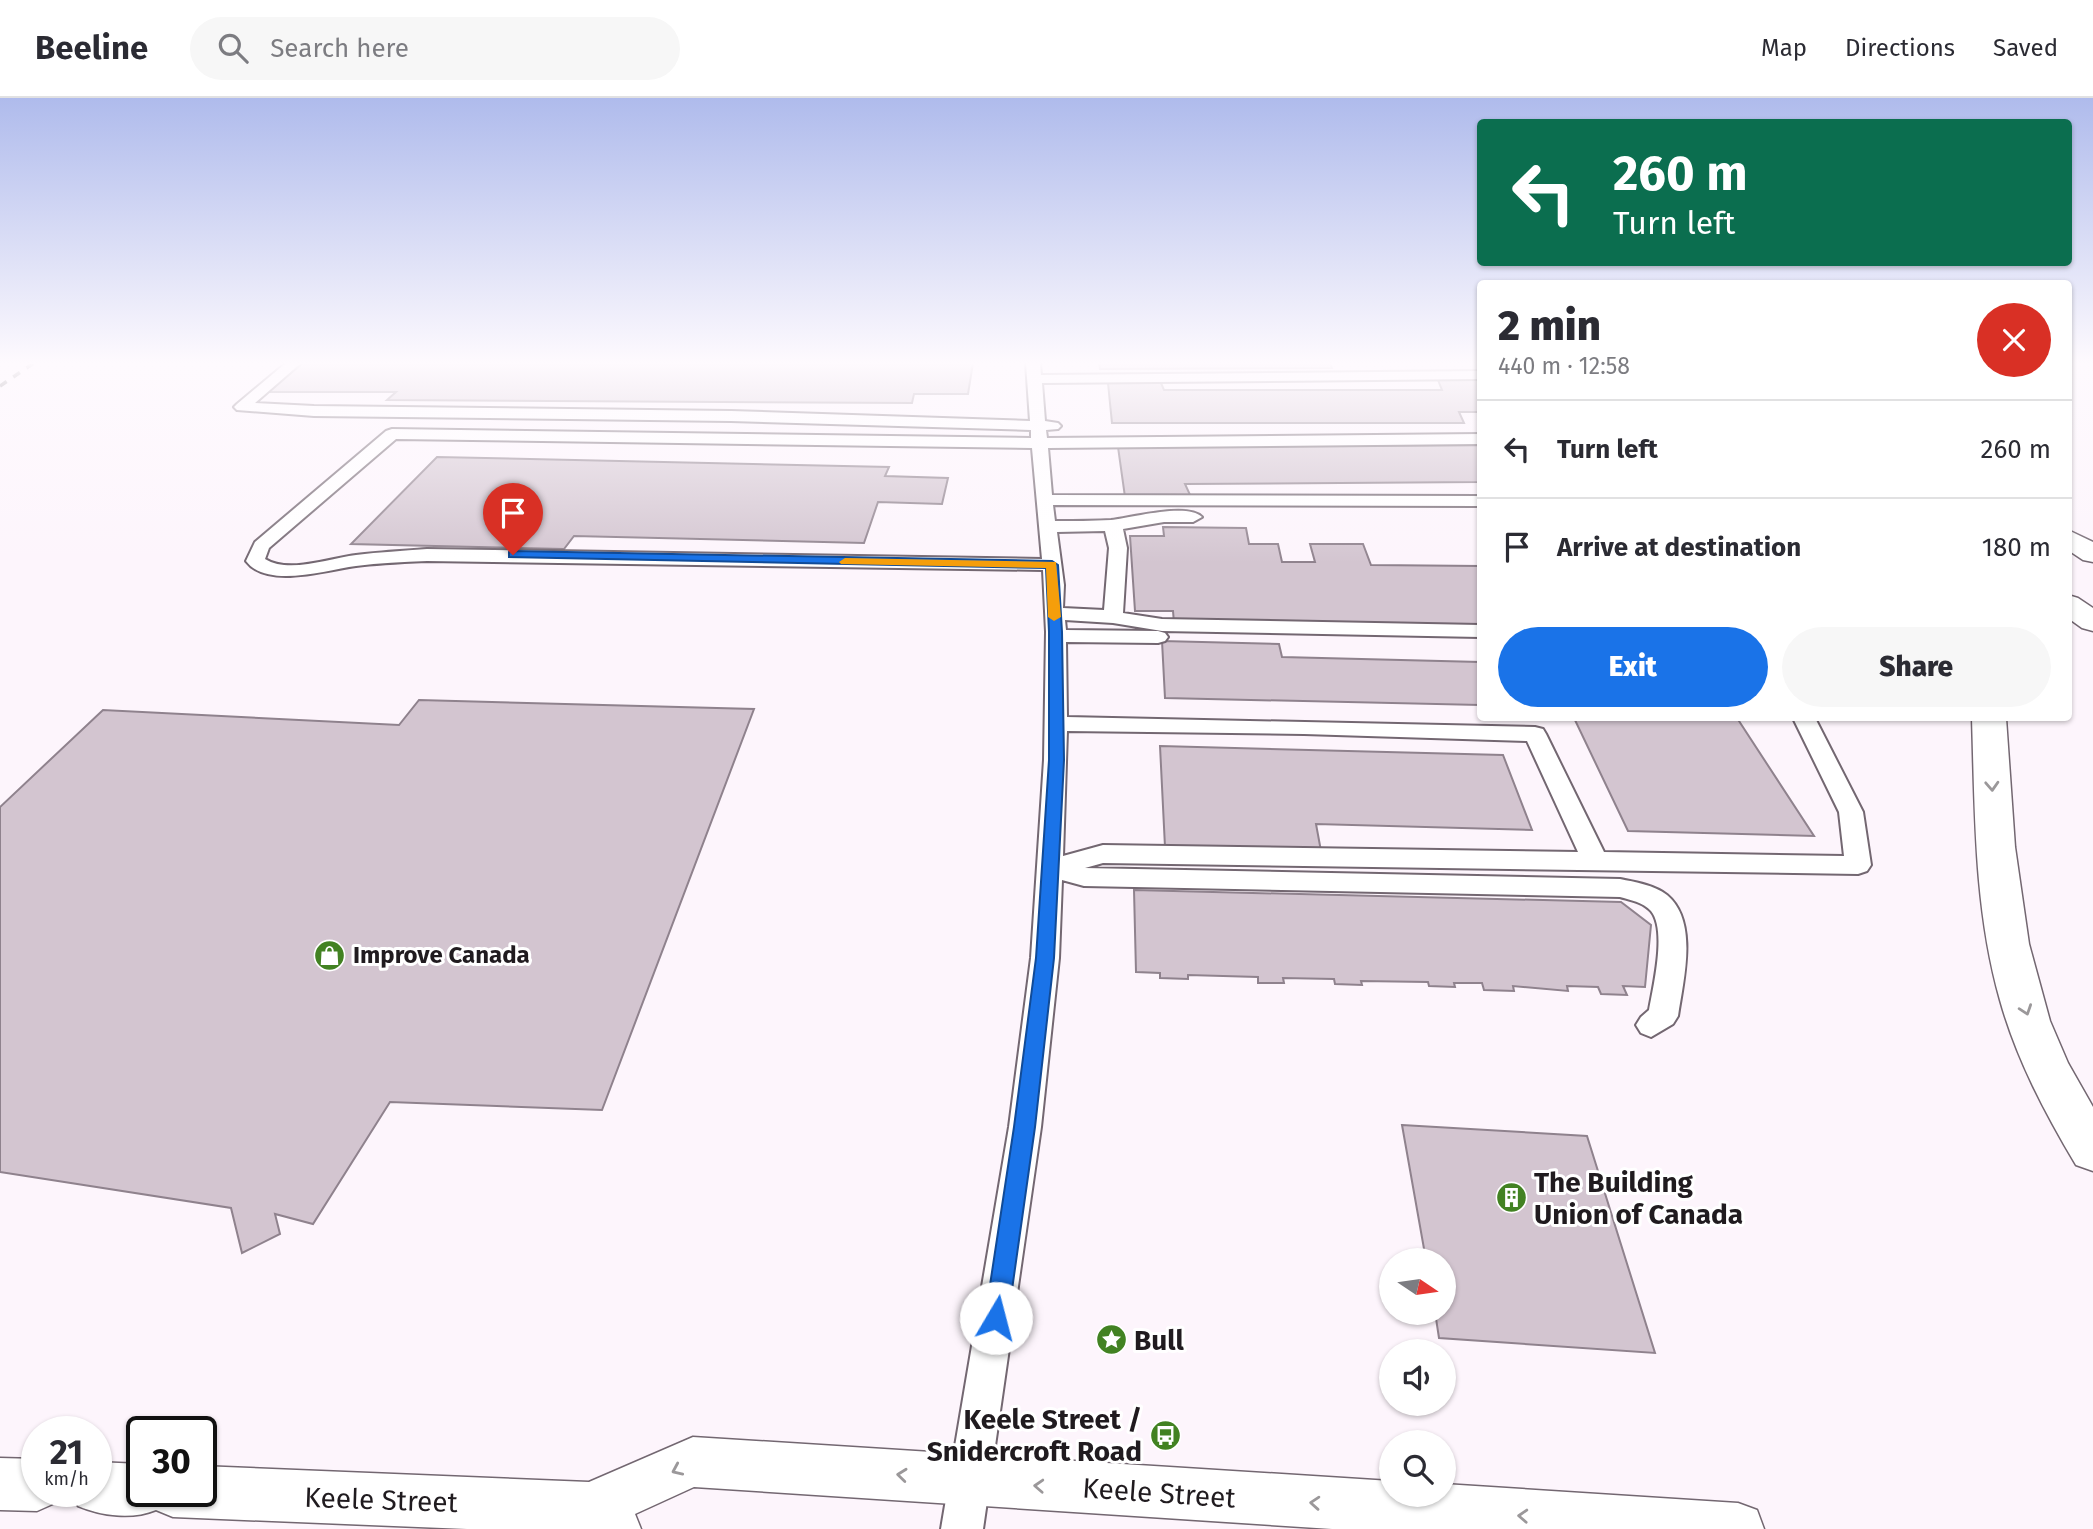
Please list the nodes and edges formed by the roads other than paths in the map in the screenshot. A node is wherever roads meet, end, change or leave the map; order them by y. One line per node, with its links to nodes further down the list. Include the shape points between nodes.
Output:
1 (397, 430): 7 (street)
2 (654, 430): 9 (street)
3 (767, 430): 11 (street)
4 (962, 430): 8 (street)
5 (1038, 430): 8 (street)
6 (1053, 430): 8 (street)
7 (392, 434): 9 (street); 21 (street, via 261,546 255,561 268,569 296,570 427,555)
8 (1038, 435): 10 (street); 11 (street); 12 (street)
9 (649, 438): 11 (street)
10 (1477, 439)
11 (761, 440)
12 (1044, 500): 13 (street); 17 (street)
13 (1477, 501)
14 (1477, 514): 16 (street, via 1164,517)
15 (2072, 523): 18 (highway)
16 (1113, 525): 17 (street); 23 (street, via 1118,548)
17 (1047, 527): 21 (street)
18 (2093, 535)
19 (2072, 541): 20 (highway)
20 (2093, 554)
21 (1052, 565): 25 (street)
22 (2072, 607): 24 (highway)
23 (1113, 617): 25 (street); 26 (street, via 1162,625)
24 (2093, 622)
25 (1055, 624): 27 (street); 30 (street)
26 (1477, 631)
27 (1477, 643)
28 (1806, 721): 31 (street, via 1852,812 1858,865)
29 (1989, 721): 34 (highway, one-way to 34, via 1995,848 2015,976 2039,1049)
30 (1056, 724): 31 (street, via 1535,734); 32 (street)
31 (1595, 862): 32 (street, via 1103,854)
32 (1051, 869): 33 (street, via 1083,877 1640,892 1660,904 1670,922 1671,958 1663,1016); 38 (street, via 1025,1127)
33 (1651, 1025)
34 (2093, 1150)
35 (0, 1484): 36 (main road)
36 (21, 1485)
37 (217, 1494): 39 (main road, Keele Street)
38 (966, 1505): 39 (main road, Keele Street, one-way to 39, via 868,1472 693,1462); 40 (main road, Keele Street, one-way to 38)
39 (602, 1518)
40 (1738, 1529)

